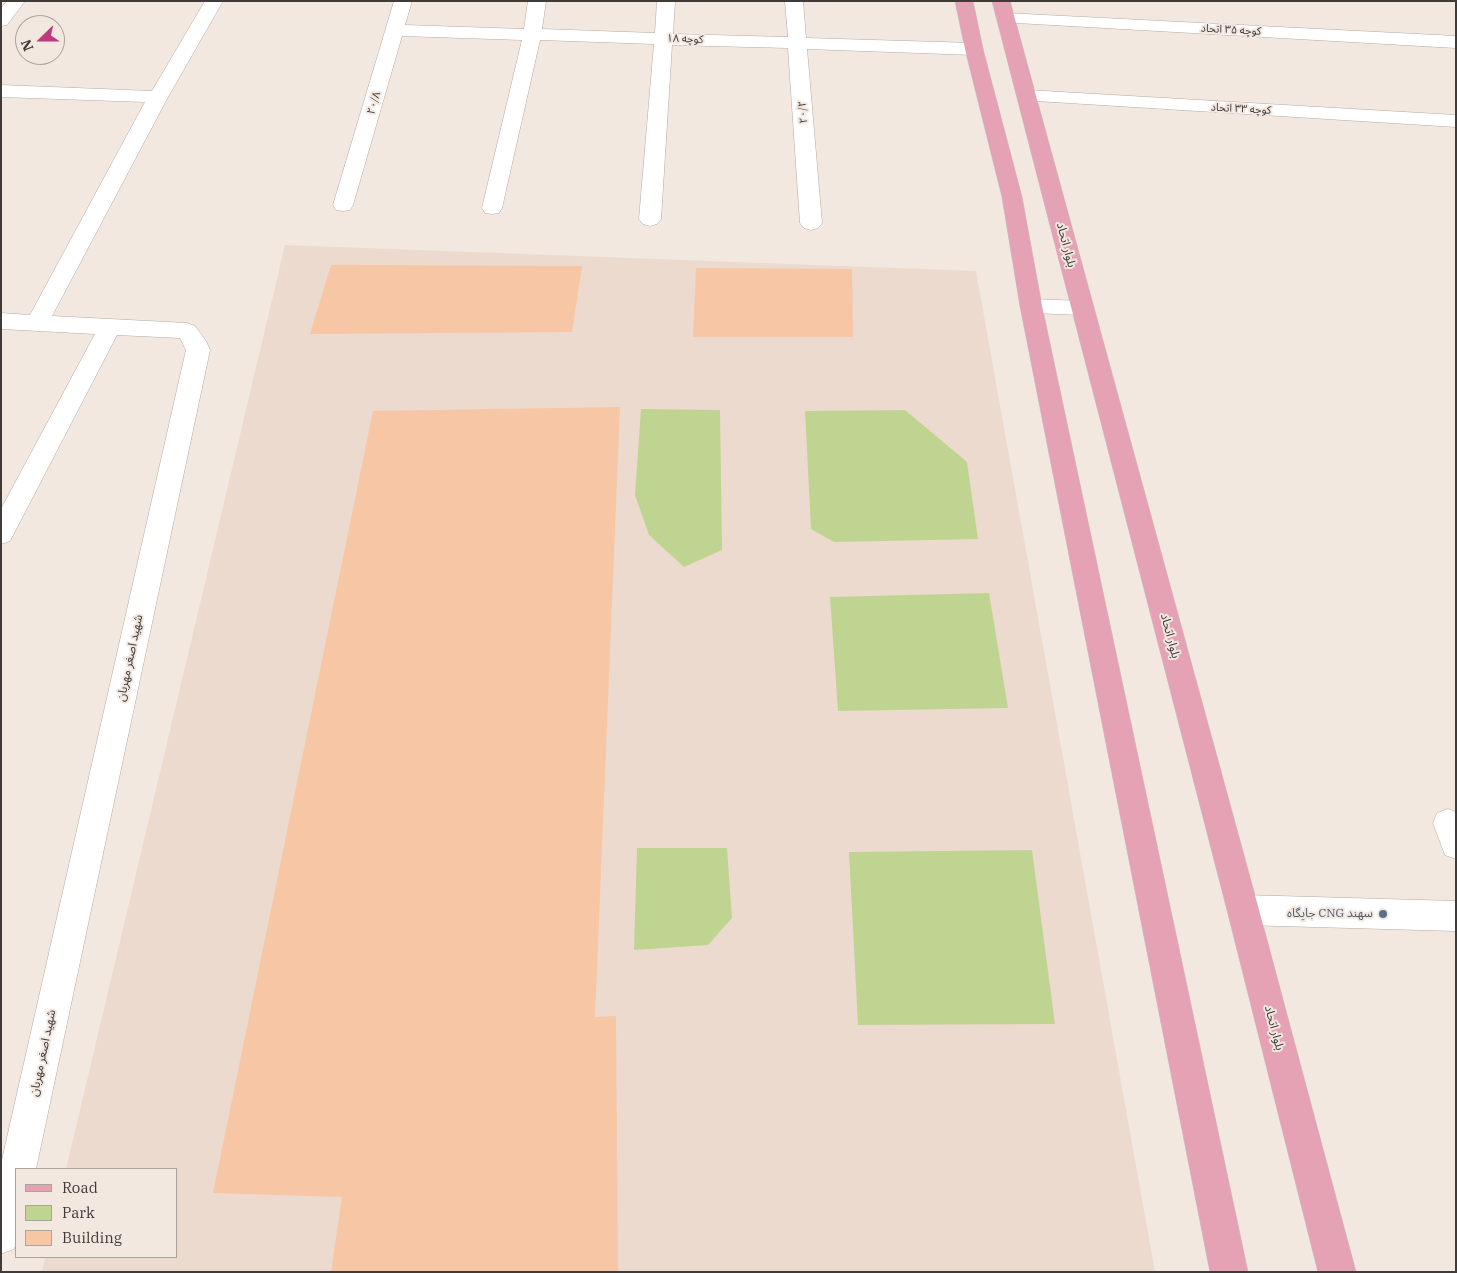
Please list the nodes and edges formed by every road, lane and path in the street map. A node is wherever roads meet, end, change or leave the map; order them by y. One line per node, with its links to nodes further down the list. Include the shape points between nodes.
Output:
1 (16, 1): 9 (street)
2 (214, 1): 18 (street)
3 (403, 1): 10 (street, ۲۰/۸)
4 (537, 1): 11 (street)
5 (666, 1): 12 (street)
6 (794, 1): 14 (street, ۲۰/۲)
7 (964, 1): 15 (main road)
8 (1003, 10): 13 (street, کوچه ۳۵ اتحاد); 17 (main road, بلوار اتحاد)
9 (1, 21)
10 (396, 30): 11 (street, کوچه ۱۸); 20 (street, ۲۰/۸)
11 (532, 34): 12 (street, کوچه ۱۸); 21 (street)
12 (664, 38): 14 (street, کوچه ۱۸); 22 (street)
13 (1456, 42)
14 (798, 43): 15 (street, کوچه ۱۸); 23 (street, ۲۰/۲)
15 (974, 49): 24 (main road, via 1012,197)
16 (1, 91): 18 (street)
17 (1027, 96): 19 (street, کوچه ۳۳ اتحاد); 25 (main road, بلوار اتحاد)
18 (158, 97): 27 (street)
19 (1456, 122)
20 (343, 205)
21 (492, 208)
22 (650, 219)
23 (812, 223)
24 (1030, 306): 25 (street); 35 (main road)
25 (1083, 308): 30 (main road, بلوار اتحاد)
26 (1, 321): 27 (street, شهید اصغر مهربان)
27 (36, 324): 28 (street, شهید اصغر مهربان)
28 (109, 328): 29 (street); 32 (street, شهید اصغر مهربان, via 187,331 198,350)
29 (1, 534)
30 (1243, 910): 31 (street); 36 (main road, بلوار اتحاد)
31 (1456, 916)
32 (18, 1168)
33 (15, 1180): 34 (street)
34 (1, 1236)
35 (1229, 1272)
36 (1337, 1272)

